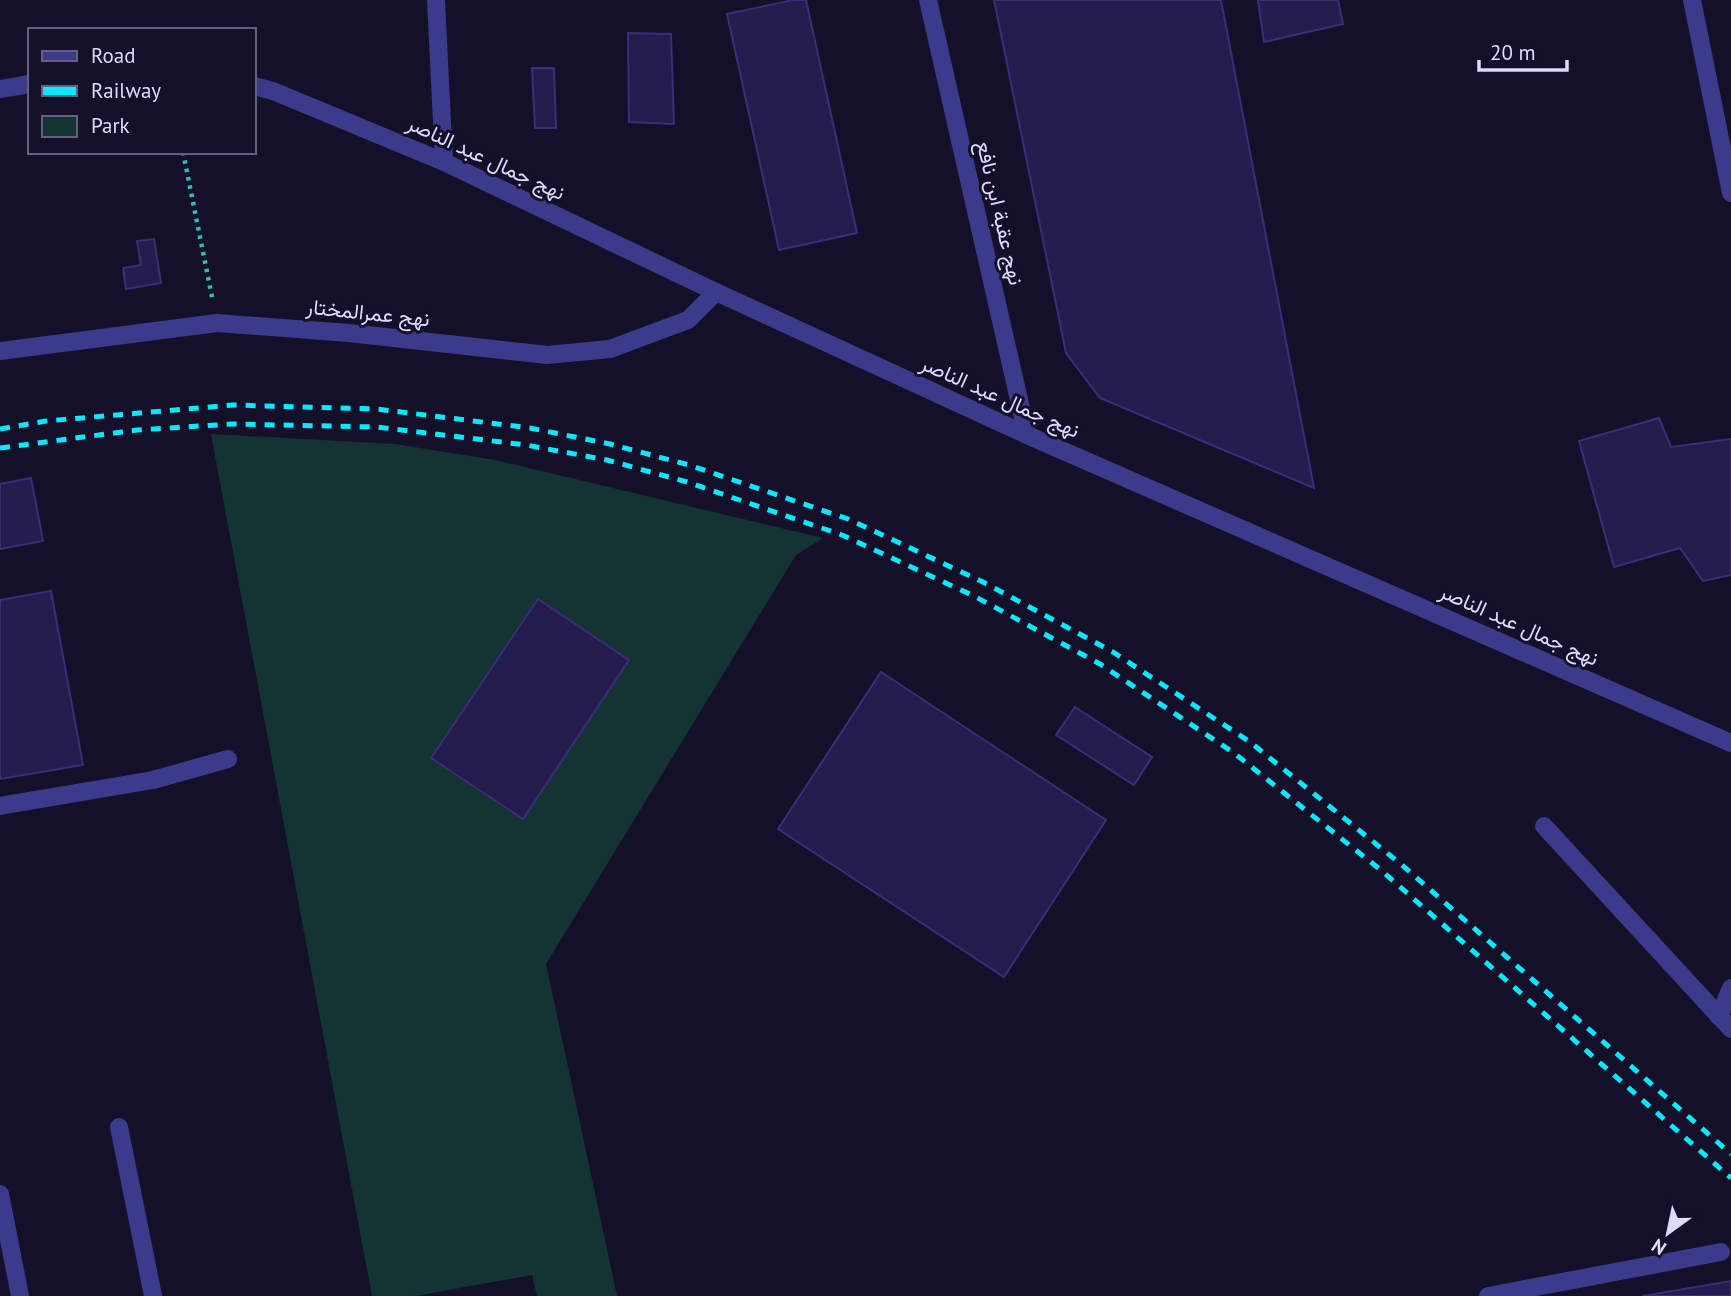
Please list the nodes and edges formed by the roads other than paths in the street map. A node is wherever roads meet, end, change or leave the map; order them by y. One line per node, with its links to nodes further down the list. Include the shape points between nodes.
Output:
1 (436, 0): 7 (street)
2 (928, 0): 11 (street, نهج عقبة ابن نافع)
3 (1692, 0): 8 (street)
4 (28, 83): 6 (street)
5 (256, 87): 7 (street, نهج جمال عبد الناصر)
6 (0, 89)
7 (444, 162): 9 (street, نهج جمال عبد الناصر)
8 (1731, 194)
9 (716, 292): 10 (street, نهج عمرالمختار, via 688,320 610,349 547,355 217,323); 11 (street, نهج جمال عبد الناصر)
10 (0, 351)
11 (1027, 435): 12 (street, نهج جمال عبد الناصر)
12 (1731, 743)
13 (228, 760): 14 (street, via 153,780)
14 (0, 806)
15 (1544, 826): 17 (street)
16 (1731, 988): 17 (street)
17 (1725, 1023)
18 (119, 1127): 22 (street)
19 (0, 1194): 21 (street)
20 (1721, 1252): 23 (street)
21 (20, 1296)
22 (153, 1296)
23 (1488, 1296)

